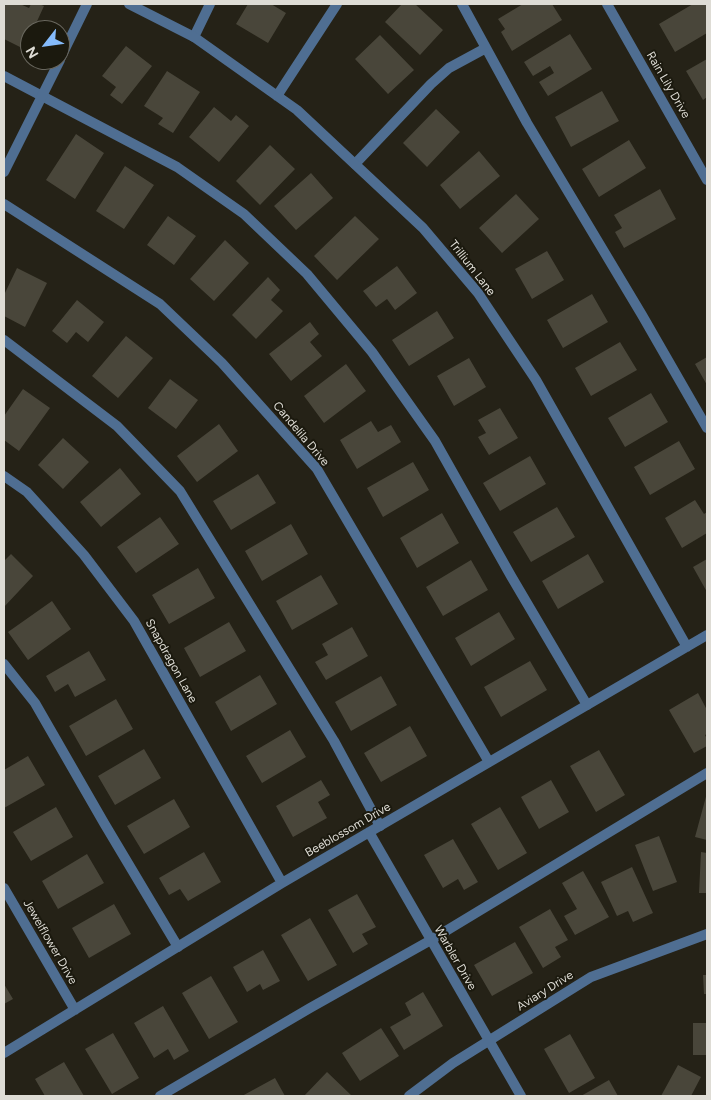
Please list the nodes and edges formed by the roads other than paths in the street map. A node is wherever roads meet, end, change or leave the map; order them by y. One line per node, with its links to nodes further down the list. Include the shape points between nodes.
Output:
1 (87, 4): 8 (street)
2 (129, 4): 7 (street, Trillium Lane)
3 (210, 4): 7 (street)
4 (337, 4): 13 (street)
5 (462, 4): 9 (street)
6 (607, 4): 16 (street, Rain Lily Drive)
7 (194, 37): 13 (street, Trillium Lane)
8 (70, 39)
9 (486, 48): 14 (street, via 449,68 430,84); 19 (street)
10 (55, 70): 12 (street)
11 (4, 76): 12 (street)
12 (42, 95): 15 (street); 24 (street, via 177,167 244,214 307,274 372,352 435,441)
13 (278, 96): 14 (street, Trillium Lane)
14 (355, 164): 22 (street, Trillium Lane, via 423,228 478,293 536,380)
15 (4, 172)
16 (707, 180)
17 (4, 204): 25 (street, Candelila Drive, via 160,304 222,363 317,469)
18 (4, 340): 27 (street, via 117,426 180,491 334,741)
19 (707, 428)
20 (4, 476): 29 (street, Snapdragon Lane, via 27,492 84,555 134,622)
21 (707, 635): 22 (street, Beeblossom Drive)
22 (687, 647): 24 (street, Beeblossom Drive)
23 (4, 664): 33 (street, via 34,703)
24 (587, 705): 25 (street, Beeblossom Drive)
25 (489, 762): 27 (street, Beeblossom Drive)
26 (707, 773): 32 (street)
27 (380, 826): 28 (street, Beeblossom Drive)
28 (369, 832): 29 (street, Beeblossom Drive); 32 (street, Warbler Drive)
29 (282, 884): 33 (street, Beeblossom Drive)
30 (4, 888): 34 (street, Jewelflower Drive)
31 (707, 934): 35 (street, Aviary Drive, via 591,977)
32 (430, 940): 35 (street, Warbler Drive); 37 (street)
33 (178, 946): 34 (street, Beeblossom Drive)
34 (74, 1010): 36 (street, Beeblossom Drive)
35 (489, 1042): 38 (street, Aviary Drive, via 453,1063); 39 (street, Warbler Drive)
36 (4, 1053)
37 (160, 1096)
38 (409, 1096)
39 (521, 1096)

